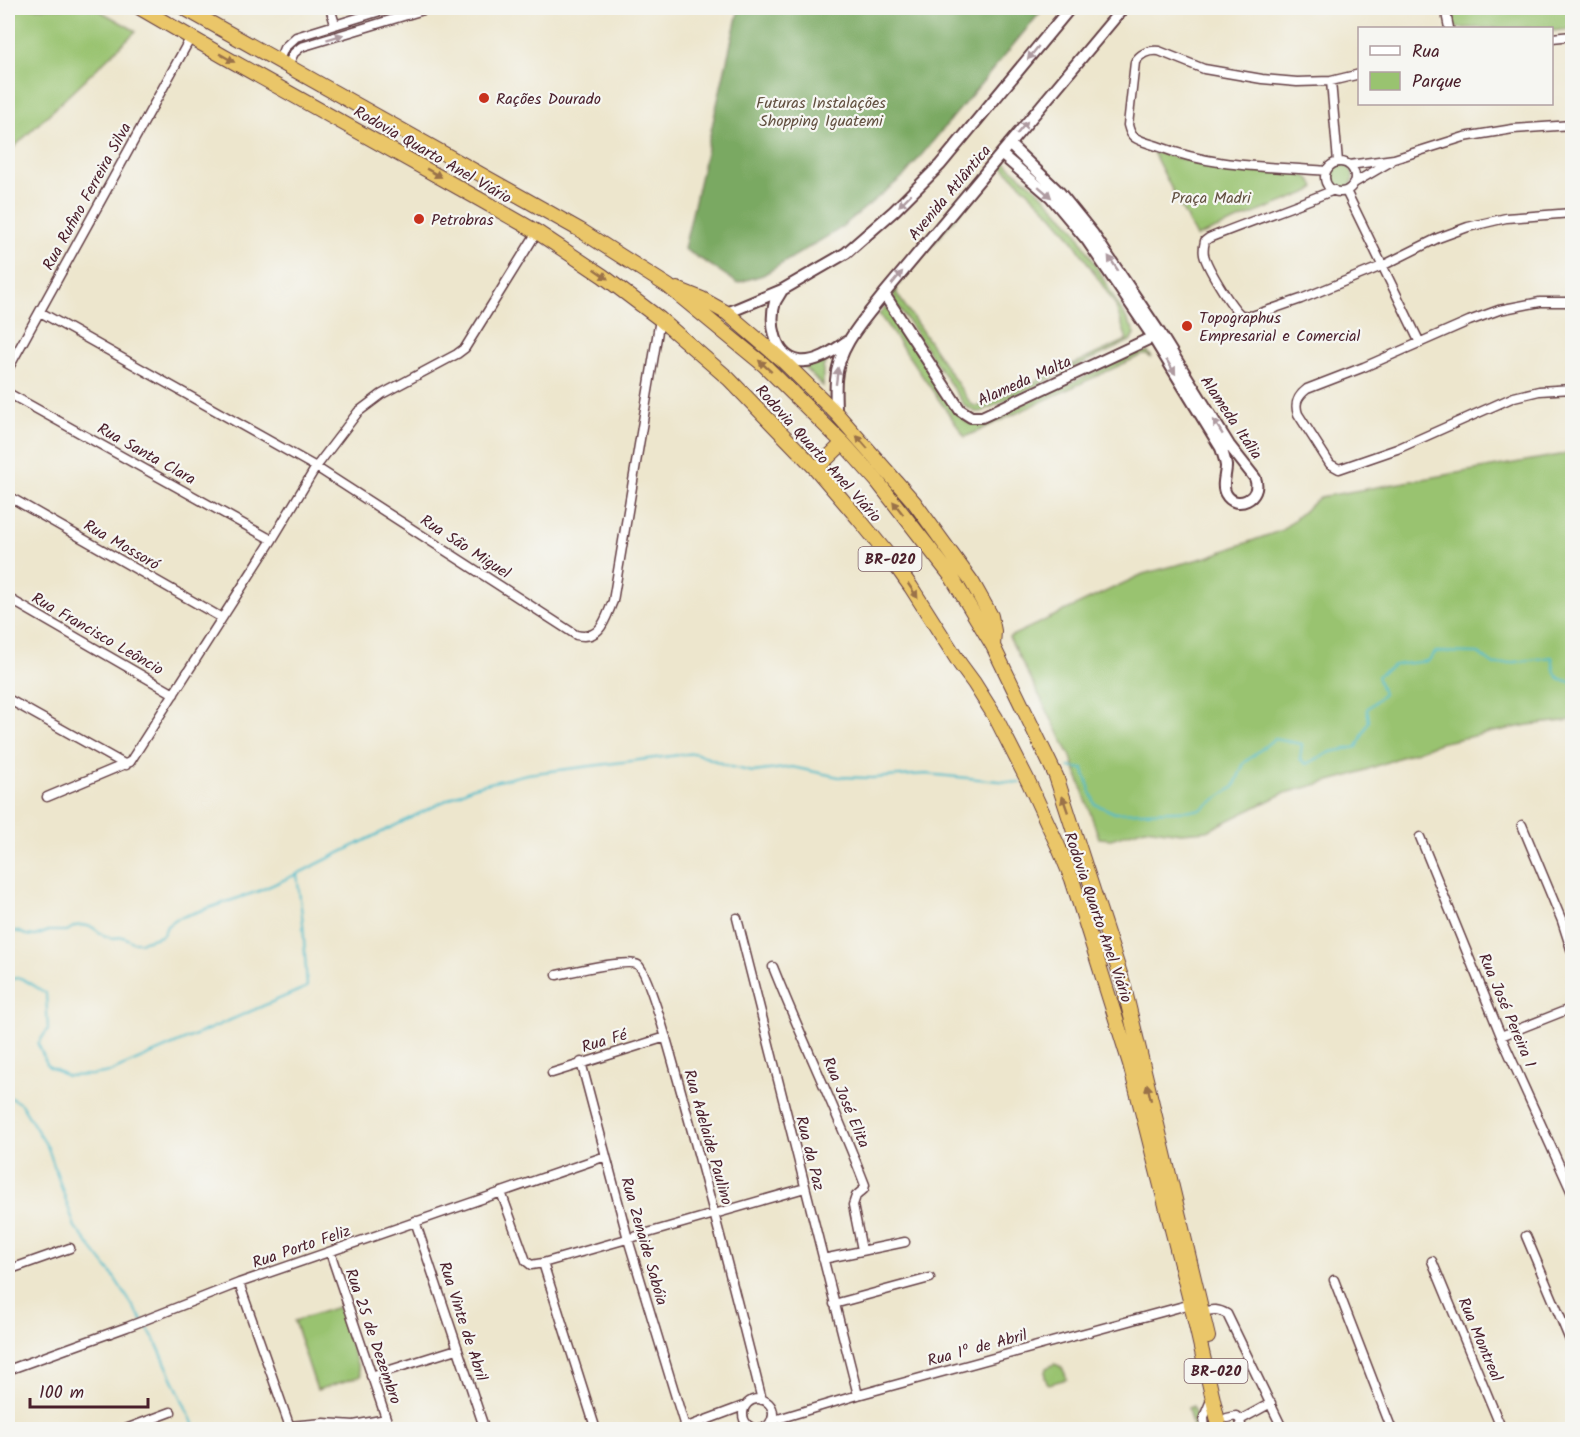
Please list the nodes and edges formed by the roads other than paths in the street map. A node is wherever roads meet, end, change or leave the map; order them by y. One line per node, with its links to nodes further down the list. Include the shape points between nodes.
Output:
1 (140, 8): 12 (highway, Rodovia Quarto Anel Viário / BR-020)
2 (184, 8): 14 (highway, Rodovia Quarto Anel Viário / BR-020)
3 (330, 8): 9 (street)
4 (390, 8): 9 (street)
5 (430, 8): 14 (street, one-way to 5, via 301,47)
6 (1070, 8): 34 (street, Avenida Atlântica, one-way to 34, via 940,165 894,211 846,253)
7 (1123, 8): 20 (street, Avenida Atlântica, one-way to 7)
8 (1445, 8): 10 (street)
9 (335, 24): 14 (street, via 296,37 284,48)
10 (1449, 27)
11 (1572, 36): 13 (street)
12 (191, 37): 17 (highway, Rodovia Quarto Anel Viário / BR-020, one-way to 17); 37 (street, Rua Rufino Ferreira Silva)
13 (1553, 38)
14 (283, 62): 17 (highway); 19 (highway, Rodovia Quarto Anel Viário / BR-020)
15 (1358, 74): 16 (street)
16 (1331, 81): 24 (street); 26 (street, via 1262,79 1204,69 1152,50 1138,56 1135,62 1128,125 1136,138 1208,161)
17 (278, 86): 22 (highway, Rodovia Quarto Anel Viário / BR-020)
18 (1572, 125): 23 (street, via 1464,137)
19 (410, 135): 22 (highway); 33 (highway, Rodovia Quarto Anel Viário / BR-020, via 580,230)
20 (1009, 144): 21 (street, Avenida Atlântica); 40 (street, Alameda Itália, one-way to 20, via 1077,212)
21 (1001, 154): 35 (street, Avenida Atlântica, one-way to 21); 40 (street, Alameda Itália, one-way to 40, via 1052,197)
22 (401, 155): 31 (highway, Rodovia Quarto Anel Viário / BR-020, one-way to 31)
23 (1394, 159): 25 (street); 27 (street)
24 (1338, 162): 25 (street); 26 (street)
25 (1350, 165): 27 (street)
26 (1326, 171): 28 (street, via 1326,182)
27 (1354, 183): 29 (street)
28 (1334, 190): 29 (street); 32 (street, via 1205,241 1204,256 1231,305 1241,315 1252,316)
29 (1346, 190): 32 (street)
30 (1572, 213): 32 (street, via 1506,218 1468,227)
31 (537, 232): 39 (highway, Rodovia Quarto Anel Viário / BR-020, one-way to 39); 49 (street, via 465,348 371,401)
32 (1382, 266): 42 (street)
33 (668, 286): 38 (highway); 47 (highway, Rodovia Quarto Anel Viário / BR-020, one-way to 33, via 764,365)
34 (782, 290): 38 (street, Avenida Atlântica); 41 (street, via 773,315 774,329 789,358 813,360)
35 (884, 294): 40 (street, Alameda Malta, via 960,410 970,417 982,417); 41 (street, Avenida Atlântica)
36 (1572, 302): 42 (street, via 1540,302 1499,310)
37 (40, 312): 43 (street, Rua Rufino Ferreira Silva); 49 (street, Rua São Miguel)
38 (727, 313): 46 (highway)
39 (660, 319): 49 (street, Rua São Miguel, via 613,601 601,628 593,635 576,635); 51 (highway, Rodovia Quarto Anel Viário / BR-020, via 729,379)
40 (1158, 332): 48 (street, Alameda Itália, one-way to 40); 50 (street, Alameda Itália, one-way to 50, via 1221,448)
41 (849, 340): 46 (street, Avenida Atlântica, one-way to 41, via 836,380)
42 (1420, 343): 44 (street, via 1300,394 1298,414 1334,467 1346,468 1397,449 1514,397)
43 (8, 369)
44 (1572, 389)
45 (8, 393): 53 (street, Rua Santa Clara)
46 (836, 413): 56 (highway, one-way to 46, via 992,616 972,582 914,502)
47 (843, 443): 51 (highway); 56 (highway, Rodovia Quarto Anel Viário / BR-020, one-way to 47, via 951,576)
48 (1242, 461): 50 (street); 50 (street, Alameda Itália, via 1257,483 1255,494 1246,501 1237,502 1226,495)
49 (316, 467): 53 (street)
50 (1226, 468)
51 (816, 469): 92 (highway, Rodovia Quarto Anel Viário / BR-020, one-way to 92, via 889,556 991,709 1058,846 1130,1064)
52 (8, 496): 55 (street, Rua Mossoró)
53 (272, 540): 55 (street)
54 (8, 598): 57 (street, Rua Francisco Leôncio)
55 (222, 618): 57 (street)
56 (993, 646): 92 (highway, Rodovia Quarto Anel Viário / BR-020, one-way to 56, via 1123,983 1056,776)
57 (174, 694): 59 (street)
58 (8, 699): 59 (street)
59 (126, 765): 60 (street)
60 (46, 797)
61 (1522, 825): 64 (street)
62 (1420, 837): 68 (street, Rua José Pereira 1)
63 (737, 918): 73 (street, Rua da Paz)
64 (1572, 952)
65 (773, 967): 82 (street, Rua José Elita, via 864,1185 853,1205)
66 (557, 975): 69 (street, Rua Adelaide Paulino, via 616,963 638,965 649,985)
67 (1572, 1008): 68 (street)
68 (1501, 1036): 75 (street, Rua José Pereira 1)
69 (666, 1037): 70 (street, Rua Fé); 76 (street, Rua Adelaide Paulino)
70 (581, 1062): 71 (street, Rua Fé); 72 (street, Rua Zenaide Sabóia)
71 (552, 1073)
72 (606, 1156): 74 (street, Rua Porto Feliz); 79 (street, Rua Zenaide Sabóia)
73 (805, 1188): 76 (street); 84 (street, Rua da Paz)
74 (501, 1192): 77 (street, Rua Porto Feliz); 86 (street, via 526,1261 531,1265)
75 (1572, 1193)
76 (715, 1214): 79 (street); 99 (street, Rua Adelaide Paulino)
77 (415, 1221): 83 (street, Rua Porto Feliz); 94 (street, Rua Vinte de Abril)
78 (1526, 1236): 93 (street)
79 (628, 1239): 86 (street); 108 (street, Rua Zenaide Sabóia)
80 (905, 1242): 82 (street)
81 (70, 1248): 87 (street)
82 (862, 1250): 84 (street)
83 (330, 1252): 90 (street, Rua Porto Feliz); 96 (street, Rua 25 de Dezembro)
84 (823, 1259): 91 (street, Rua da Paz)
85 (1432, 1261): 117 (street, Rua Montreal)
86 (543, 1263): 112 (street)
87 (8, 1270)
88 (930, 1278): 91 (street)
89 (1334, 1280): 116 (street)
90 (239, 1283): 95 (street, Rua Porto Feliz); 107 (street)
91 (834, 1304): 97 (street, Rua da Paz)
92 (1197, 1308): 97 (street, Rua 1º de Abril); 98 (highway, Rodovia Quarto Anel Viário / BR-020); 100 (street, via 1227,1314); 105 (highway, Rodovia Quarto Anel Viário / BR-020)
93 (1572, 1345)
94 (457, 1349): 96 (street); 111 (street, Rua Vinte de Abril)
95 (8, 1370)
96 (371, 1376): 103 (street, Rua 25 de Dezembro)
97 (858, 1395): 104 (street, Rua 1º de Abril)
98 (1213, 1397): 105 (highway, Rodovia Quarto Anel Viário / BR-020); 113 (street, via 1204,1417)
99 (762, 1400): 101 (street); 104 (street, via 771,1408)
100 (1271, 1403): 105 (street); 115 (street)
101 (746, 1405): 106 (street, via 743,1415); 108 (street)
102 (171, 1412): 109 (street)
103 (386, 1419): 107 (street); 110 (street, Rua 25 de Dezembro)
104 (771, 1421): 106 (street, via 760,1428)
105 (1229, 1424): 114 (street)
106 (749, 1427)
107 (290, 1428)
108 (682, 1428)
109 (123, 1430)
110 (390, 1430)
111 (485, 1430)
112 (596, 1430)
113 (1205, 1430)
114 (1242, 1430)
115 (1283, 1430)
116 (1392, 1430)
117 (1502, 1430)

